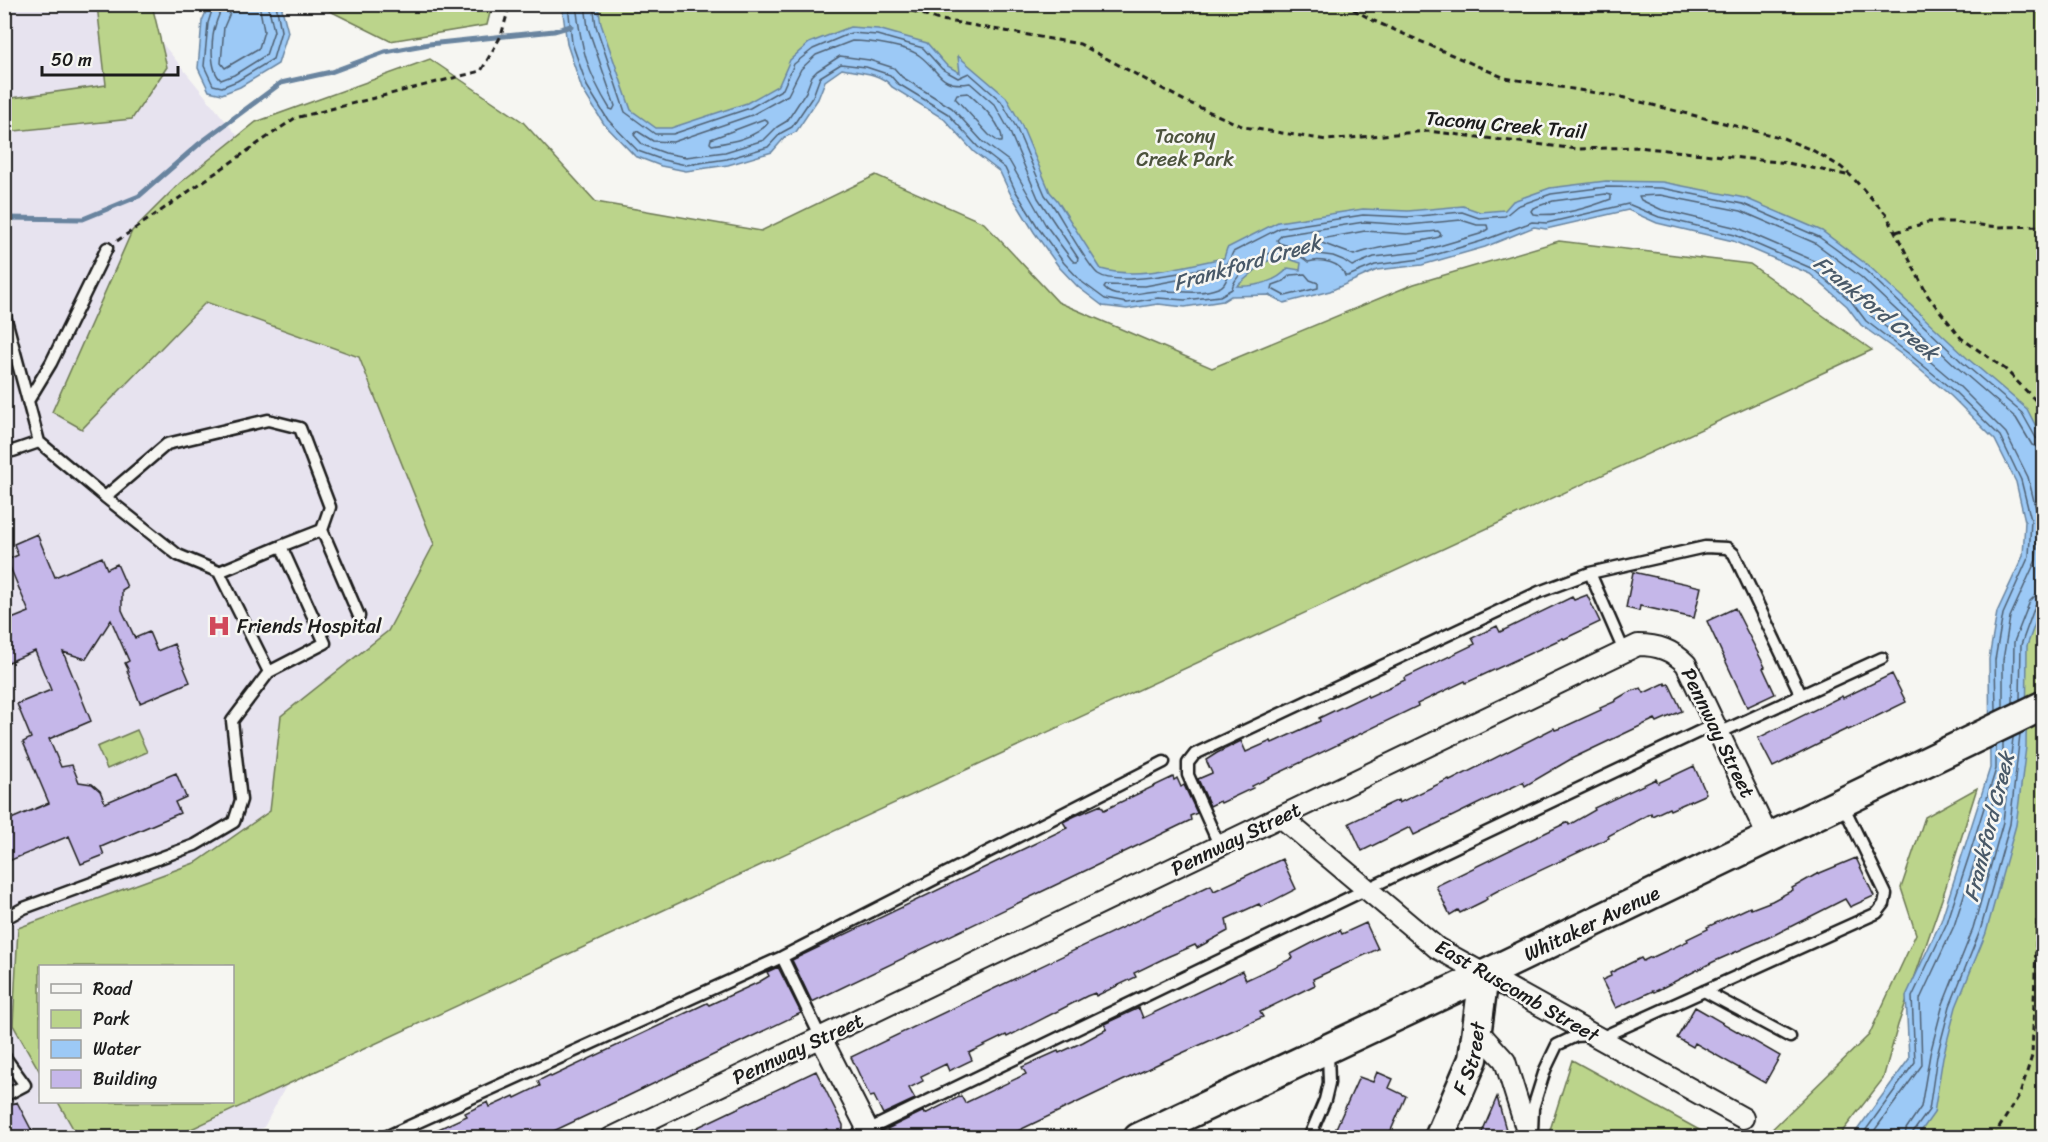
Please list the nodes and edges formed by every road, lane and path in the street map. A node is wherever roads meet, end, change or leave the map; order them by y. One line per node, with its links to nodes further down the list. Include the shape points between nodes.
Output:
1 (510, 4): 7 (path, via 501,36 480,71 294,118)
2 (894, 4): 4 (path, Tacony Creek Trail, via 936,19 1080,44 1185,101 1245,127 1327,140 1428,131 1578,149 1637,147 1788,163)
3 (1344, 4): 4 (path, Tacony Creek Trail, via 1505,78 1622,97 1783,138 1814,151)
4 (1851, 176): 6 (path, Tacony Creek Trail, via 1887,214)
5 (2043, 226): 6 (path, via 1999,228 1928,222)
6 (1896, 232): 10 (path, Tacony Creek Trail, via 1928,296 1961,338 2004,369)
7 (107, 248): 9 (lane, via 51,363)
8 (4, 312): 9 (lane)
9 (28, 400): 11 (lane)
10 (2043, 409)
11 (39, 442): 12 (lane, via 13,451); 13 (lane)
12 (4, 449)
13 (105, 497): 14 (lane, via 168,444 268,420 300,428 330,507); 16 (lane, via 178,555)
14 (322, 530): 15 (lane); 18 (lane)
15 (281, 546): 16 (lane); 21 (lane, via 325,644)
16 (219, 572): 21 (lane)
17 (1590, 573): 19 (lane); 22 (lane, via 1705,547 1727,548 1734,554); 29 (lane, via 1539,592 1195,754 1188,763 1188,775)
18 (359, 616)
19 (1624, 651): 24 (street, Pennway Street, via 1648,645 1677,655 1686,664); 27 (street, Pennway Street)
20 (1882, 658): 22 (lane)
21 (269, 672): 32 (lane, via 232,721 241,800 234,822 195,845 24,908)
22 (1801, 695): 24 (lane)
23 (2043, 705): 26 (main road, Whitaker Avenue)
24 (1717, 728): 28 (street, Pennway Street); 30 (lane)
25 (1164, 762): 33 (lane)
26 (1841, 802): 28 (main road, Whitaker Avenue); 35 (lane, via 1886,894 1884,904 1877,913)
27 (1281, 817): 29 (street, Pennway Street); 30 (street, East Ruscomb Street)
28 (1768, 837): 34 (main road, Whitaker Avenue)
29 (1220, 847): 39 (street, Pennway Street)
30 (1367, 889): 34 (street, East Ruscomb Street, via 1437,948); 44 (lane)
31 (2043, 895): 51 (path, via 2037,919 2032,1056 2020,1094)
32 (4, 919)
33 (782, 957): 39 (lane); 45 (lane)
34 (1484, 975): 36 (main road, F Street); 37 (street, East Ruscomb Street); 40 (main road, Whitaker Avenue)
35 (1704, 991): 37 (lane); 38 (lane)
36 (1477, 1030): 49 (main road, F Street, via 1473,1059); 50 (street, via 1505,1061)
37 (1597, 1036): 43 (street, East Ruscomb Street); 50 (lane, via 1576,1036 1557,1045 1533,1108)
38 (1790, 1037)
39 (821, 1038): 44 (street); 46 (street, Pennway Street)
40 (1328, 1049): 47 (main road, Whitaker Avenue); 48 (lane, via 1329,1083)
41 (4, 1056): 42 (lane, via 25,1085)
42 (4, 1096)
43 (1743, 1118)
44 (864, 1135)
45 (383, 1137)
46 (611, 1137)
47 (1138, 1137)
48 (1309, 1137)
49 (1439, 1137)
50 (1530, 1137)
51 (1995, 1137)

